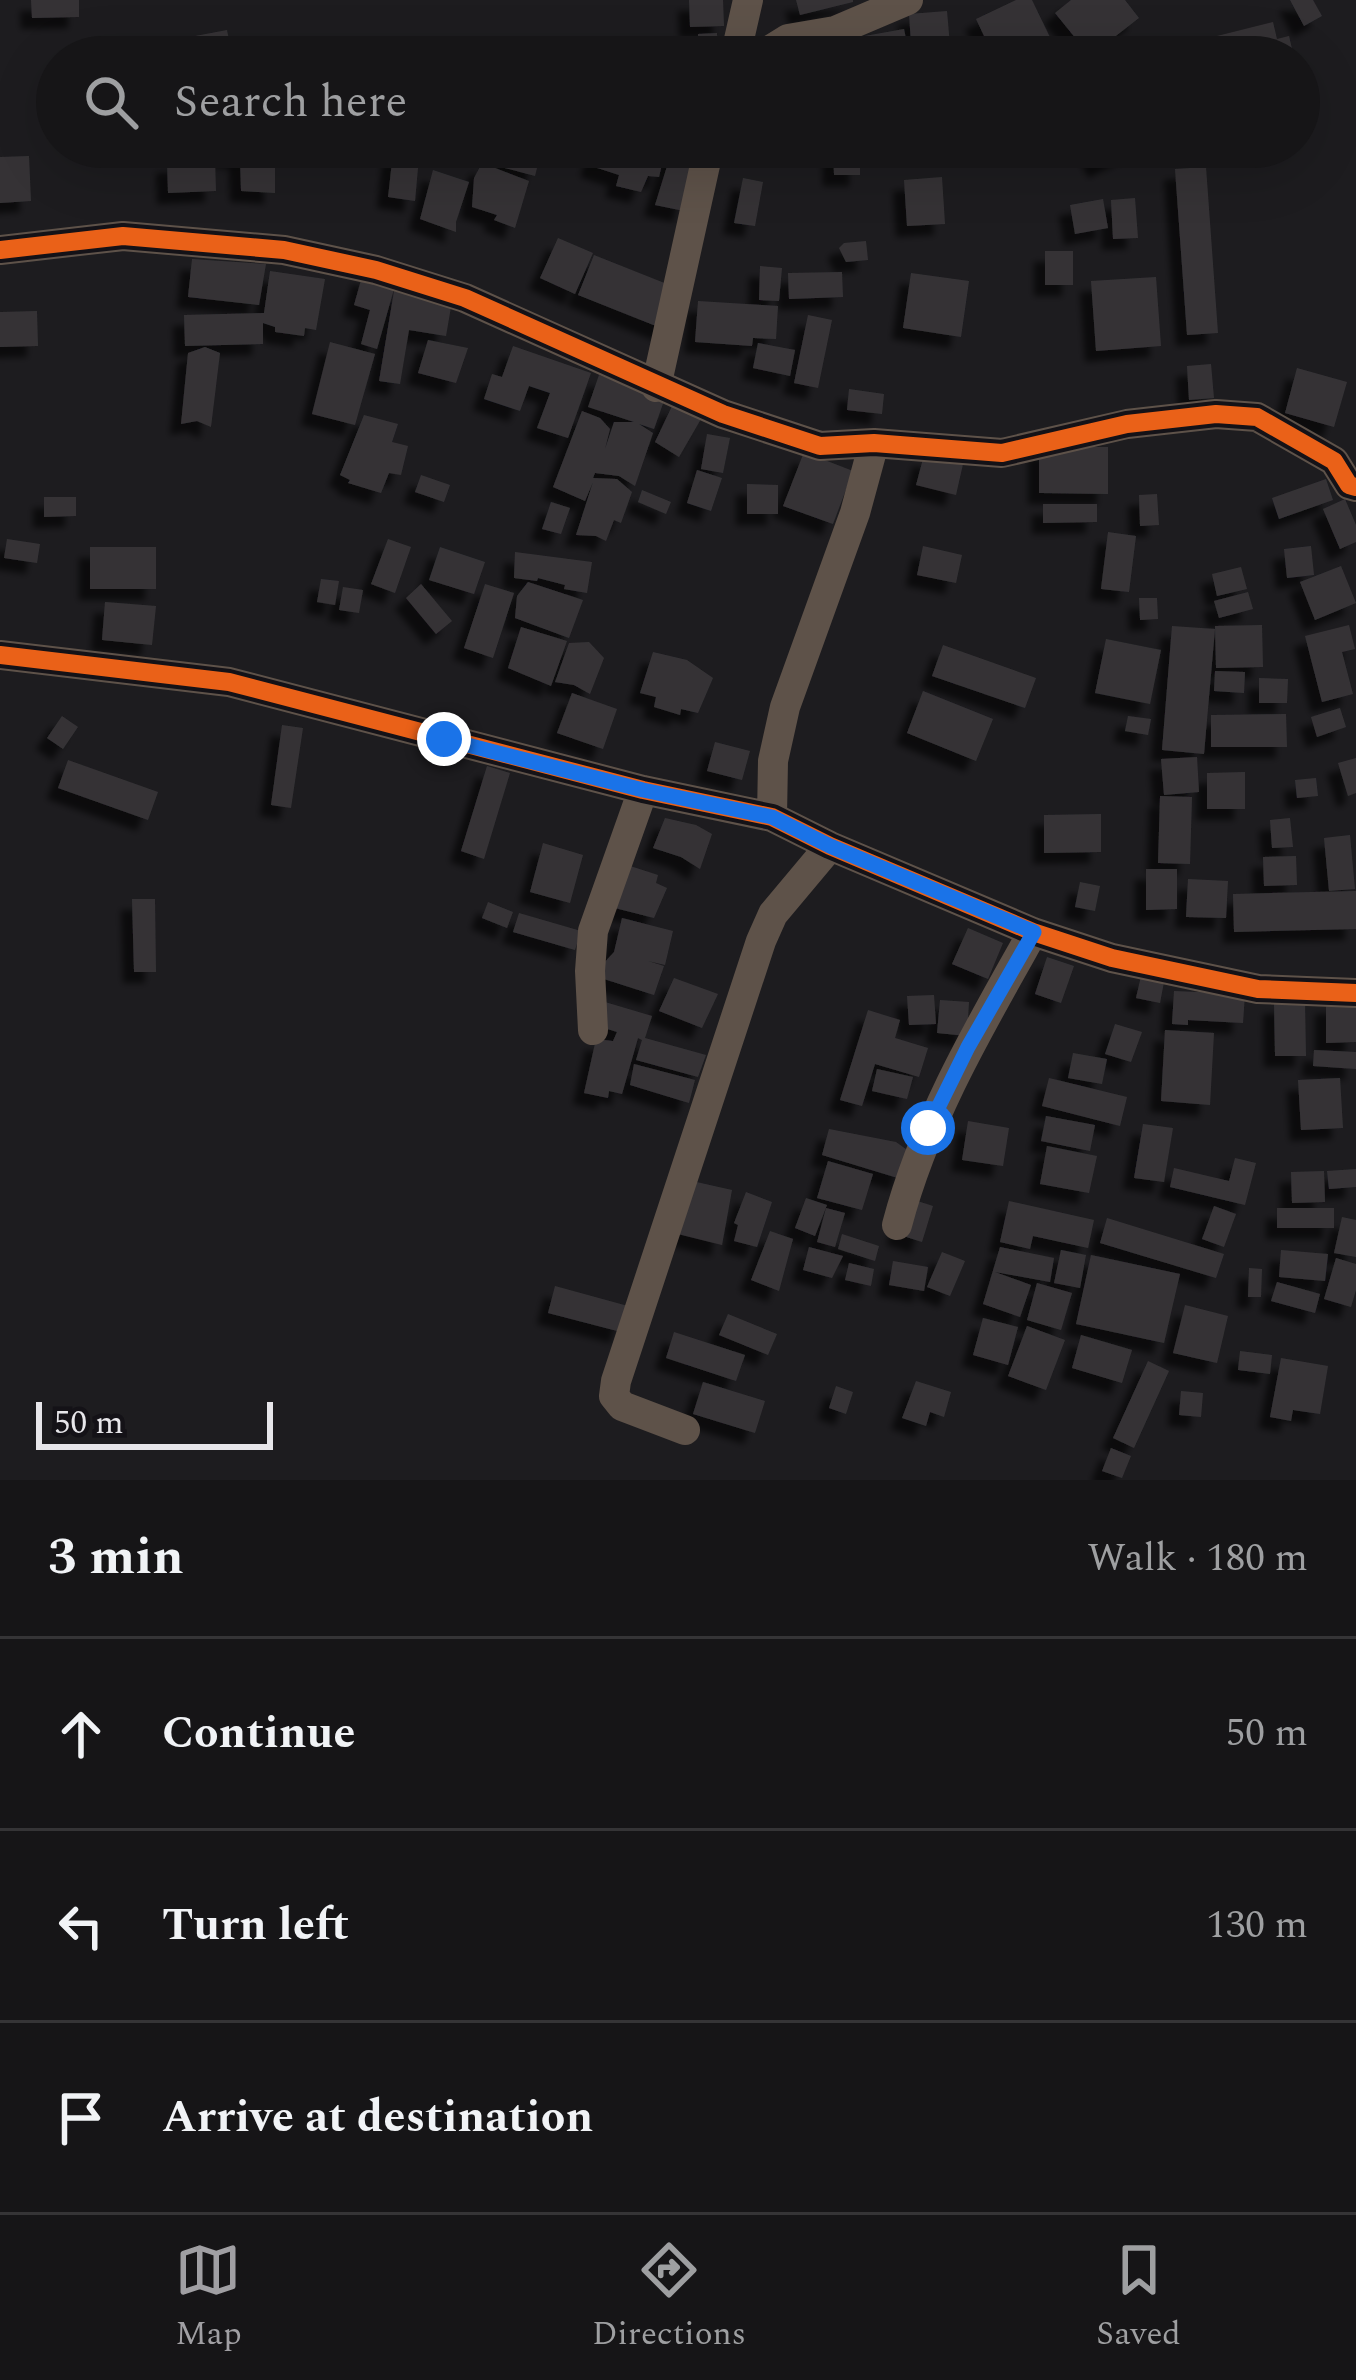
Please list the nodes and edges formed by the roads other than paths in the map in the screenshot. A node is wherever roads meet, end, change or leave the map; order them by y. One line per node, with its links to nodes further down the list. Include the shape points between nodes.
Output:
1 (748, 0): 3 (street)
2 (908, 0): 4 (street, via 835,31)
3 (740, 36)
4 (801, 36)
5 (704, 168): 7 (street)
6 (0, 250): 7 (street, via 123,236 308,255 465,298)
7 (656, 387): 8 (street, via 820,446)
8 (874, 443): 9 (street, via 1002,453 1127,424 1257,417 1334,461); 12 (street, via 784,706)
9 (1356, 487)
10 (0, 655): 11 (street, via 229,682)
11 (643, 790): 12 (street); 16 (street, via 593,932)
12 (772, 817): 13 (street)
13 (830, 846): 14 (street); 18 (street, via 761,940 616,1381 622,1406)
14 (1034, 932): 15 (street, via 1258,989); 17 (street, via 928,1128)
15 (1356, 993)
16 (593, 1030)
17 (897, 1225)
18 (685, 1430)

